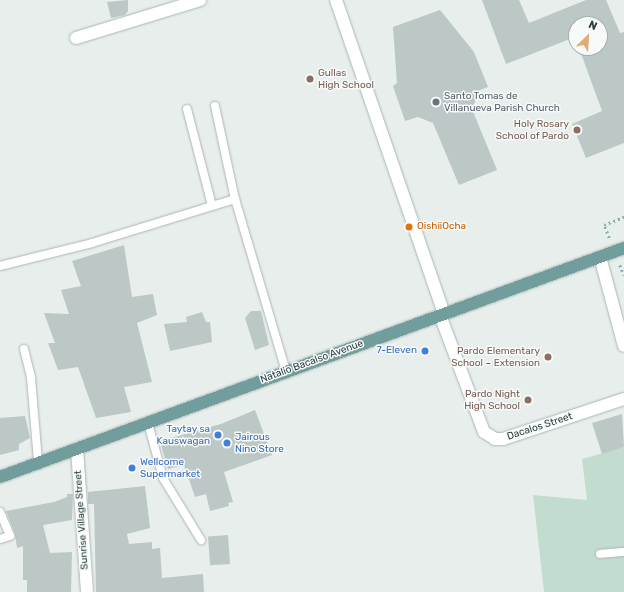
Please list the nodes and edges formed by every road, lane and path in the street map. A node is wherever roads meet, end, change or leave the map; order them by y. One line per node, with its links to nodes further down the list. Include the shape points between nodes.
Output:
1 (200, 0): 3 (street)
2 (336, 0): 13 (street, Dacalos Street)
3 (76, 38)
4 (215, 106): 6 (lane)
5 (187, 109): 7 (lane)
6 (235, 199): 7 (lane); 16 (lane)
7 (212, 206): 12 (lane, via 92,244)
8 (624, 217): 9 (path)
9 (604, 225)
10 (624, 248): 11 (main road, Natalio Bacalso Avenue)
11 (600, 257): 13 (main road, Natalio Bacalso Avenue); 14 (street)
12 (0, 266)
13 (442, 315): 16 (main road, Natalio Bacalso Avenue); 17 (street, Dacalos Street, via 484,432 495,439 503,439)
14 (624, 346)
15 (24, 349): 20 (lane, via 31,378)
16 (286, 371): 18 (main road, Natalio Bacalso Avenue)
17 (624, 399)
18 (148, 423): 19 (main road, Natalio Bacalso Avenue); 24 (lane, via 163,478)
19 (77, 449): 20 (main road, Natalio Bacalso Avenue); 27 (street, Sunrise Village Street)
20 (38, 462): 21 (main road, Natalio Bacalso Avenue)
21 (0, 477)
22 (0, 512): 23 (lane, via 10,536)
23 (0, 540)
24 (201, 540)
25 (624, 552): 26 (lane)
26 (600, 554)
27 (87, 592)

